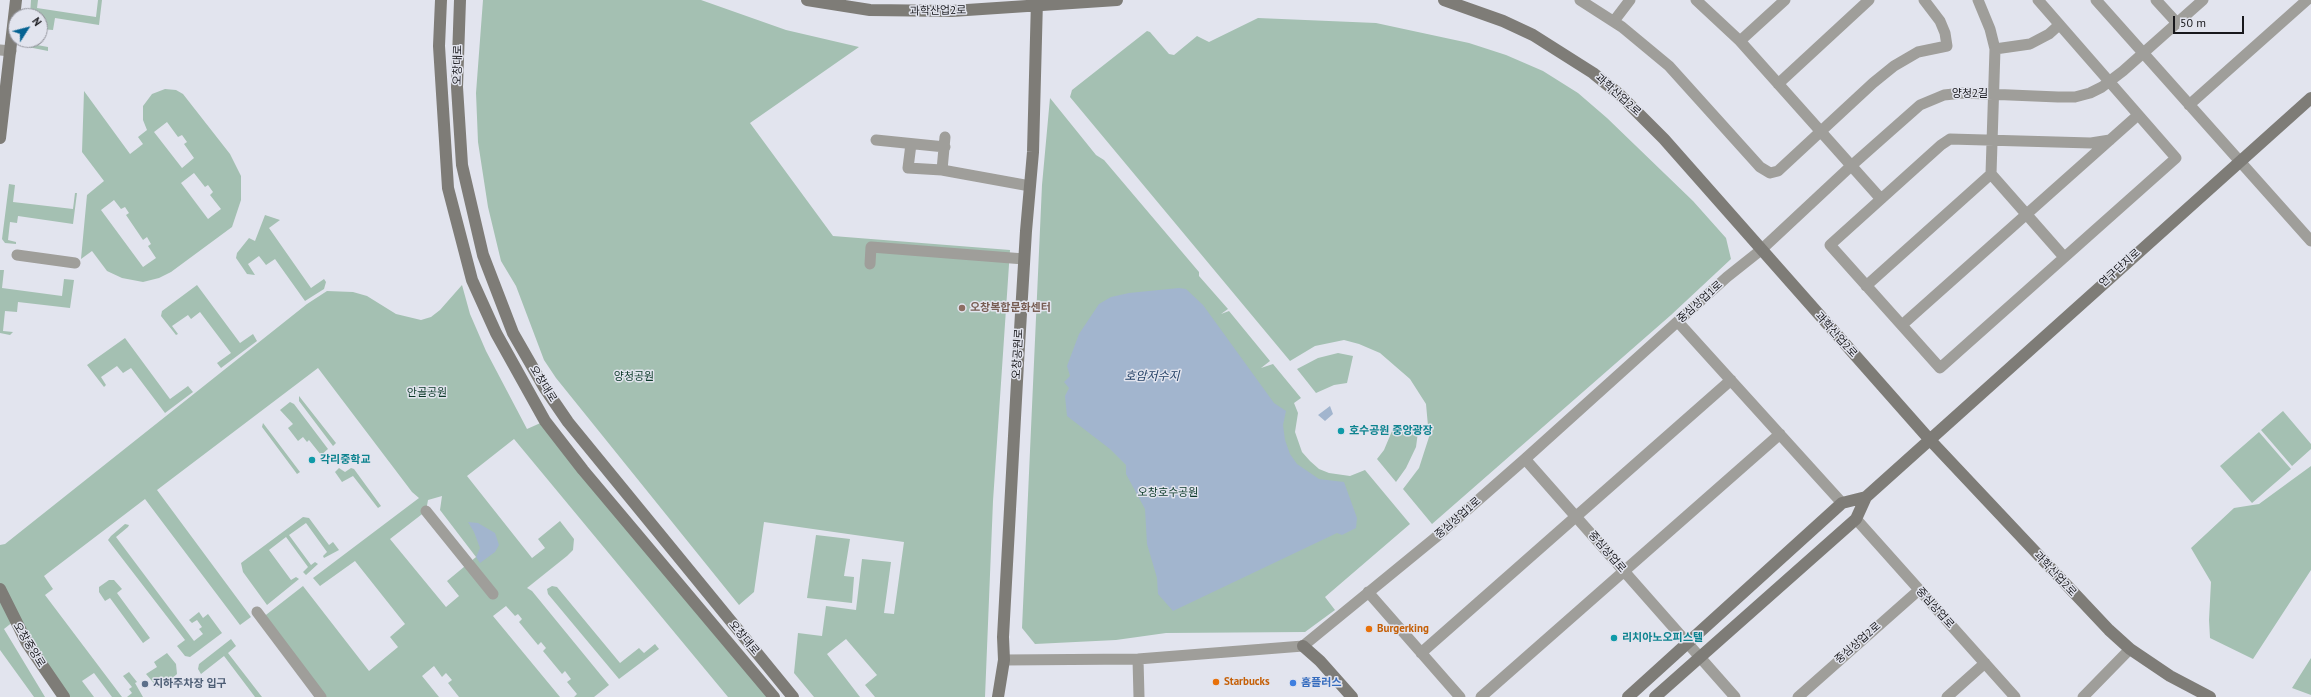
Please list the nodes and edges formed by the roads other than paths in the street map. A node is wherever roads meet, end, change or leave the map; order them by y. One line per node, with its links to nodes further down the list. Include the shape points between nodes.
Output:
1 (16, 0): 27 (street)
2 (460, 0): 24 (street, 오창대로)
3 (466, 0): 24 (street)
4 (807, 0): 20 (street, 과학산업2로, via 849,8 901,11 952,11)
5 (1117, 0): 20 (street, 과학산업2로)
6 (1444, 0): 49 (street, 과학산업2로, via 1521,29 1593,73 1620,94 1664,139)
7 (1580, 0): 21 (street)
8 (1630, 0): 21 (street)
9 (1785, 0): 25 (street)
10 (1869, 0): 30 (street)
11 (1924, 0): 35 (street, via 1940,21 1947,46 1918,52 1894,66)
12 (1978, 0): 26 (street, via 1990,28)
13 (2038, 0): 23 (street)
14 (2096, 0): 28 (street)
15 (2156, 0): 22 (street)
16 (2203, 0): 22 (street, 양청2길)
17 (2307, 0): 33 (street)
18 (1698, 1): 25 (street)
19 (441, 2): 83 (street, 오창대로, via 439,46 448,188 472,280 496,333 545,420 583,470)
20 (1036, 2): 45 (street, 오창공원로)
21 (1614, 21): 35 (street, via 1669,66 1765,171 1778,171)
22 (2177, 23): 28 (street, 양청2길)
23 (2059, 25): 26 (street, via 2049,34 2030,44); 29 (street)
24 (459, 26): 84 (street, 오창대로, via 457,87 462,165 482,255 513,333 544,387 568,422)
25 (1740, 41): 30 (street)
26 (1994, 49): 31 (street)
27 (5, 50): 36 (street)
28 (2143, 53): 29 (street, 양청2길); 33 (street)
29 (2109, 82): 31 (street, 양청2길, via 2090,93 2075,97); 34 (street)
30 (1778, 84): 35 (street)
31 (1994, 94): 38 (street); 42 (street, 양청2길, via 1944,94 1929,99 1907,115)
32 (2311, 98): 41 (street, 연구단지로)
33 (2190, 105): 41 (street)
34 (2138, 115): 39 (street); 51 (street, via 2176,158)
35 (1820, 132): 42 (street)
36 (0, 138)
37 (876, 140): 40 (street)
38 (1992, 140): 39 (street, via 2091,143); 44 (street); 46 (street, via 1950,139)
39 (2110, 140): 47 (street)
40 (911, 144): 43 (street, via 908,168); 43 (street, via 945,142)
41 (2240, 161): 48 (street); 60 (street, 연구단지로)
42 (1851, 166): 46 (street); 49 (street, 양청2길)
43 (942, 170): 45 (street)
44 (1991, 174): 47 (street); 55 (street)
45 (1030, 186): 52 (street, 오창공원로)
46 (1881, 199): 55 (street, via 1830,245)
47 (2026, 214): 51 (street); 57 (street)
48 (2311, 241)
49 (1761, 250): 56 (street, 중심상업1로); 60 (street, 과학산업2로)
50 (17, 255): 53 (street)
51 (2064, 257): 57 (street, via 1940,368)
52 (1024, 259): 54 (street, via 871,247); 79 (street, 오창공원로, via 1003,636)
53 (75, 263)
54 (870, 264)
55 (1866, 286): 57 (street)
56 (1678, 322): 58 (street); 61 (street, 중심상업1로)
57 (1902, 325)
58 (1731, 380): 59 (street); 65 (street)
59 (1780, 434): 63 (street); 67 (street)
60 (1930, 440): 62 (street); 75 (street, 과학산업2로, via 2069,590)
61 (1525, 460): 65 (street, 중심상업로); 70 (street, 중심상업1로)
62 (1866, 497): 63 (street); 66 (street)
63 (1842, 503): 73 (street)
64 (426, 511): 71 (street)
65 (1576, 516): 67 (street, 중심상업로); 76 (street)
66 (1856, 519): 69 (street, 중심상업로); 77 (street)
67 (1624, 571): 73 (street, 중심상업로); 89 (street)
68 (0, 589): 81 (street, 오창중앙로, via 27,643)
69 (1919, 590): 80 (street, 중심상업로); 93 (street, 중심상업2로)
70 (1368, 592): 74 (street, 중심상업1로); 76 (street)
71 (493, 594)
72 (257, 612): 82 (street)
73 (1688, 644): 77 (street, 중심상업로); 90 (street)
74 (1303, 646): 78 (street); 87 (street)
75 (2130, 649): 96 (street); 97 (street, 과학산업2로, via 2170,676)
76 (1421, 653): 88 (street)
77 (1699, 656): 91 (street); 92 (street, 중심상업로)
78 (1138, 659): 79 (street); 86 (street)
79 (1004, 660): 85 (street, 오창공원로)
80 (1985, 663): 94 (street); 95 (street, 중심상업로)
81 (64, 697)
82 (321, 697)
83 (774, 697)
84 (793, 697)
85 (998, 697)
86 (1139, 697)
87 (1352, 697)
88 (1460, 697)
89 (1481, 697)
90 (1628, 697)
91 (1655, 697)
92 (1735, 697)
93 (1798, 697)
94 (1947, 697)
95 (2015, 697)
96 (2083, 697)
97 (2210, 697)

